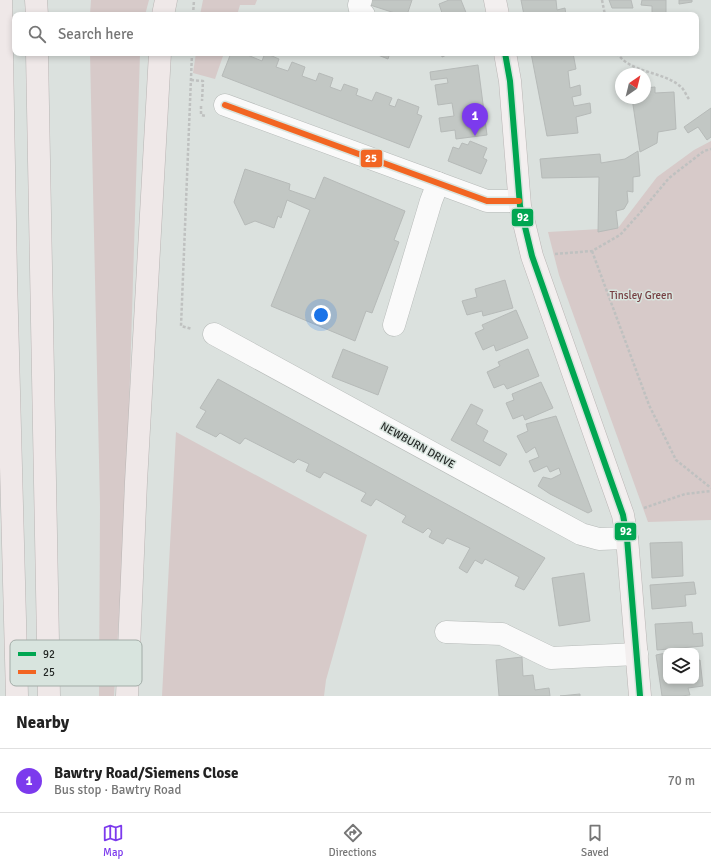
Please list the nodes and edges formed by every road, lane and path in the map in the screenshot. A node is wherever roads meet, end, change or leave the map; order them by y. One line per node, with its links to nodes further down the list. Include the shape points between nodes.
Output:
1 (1, 0): 33 (highway)
2 (36, 0): 8 (highway)
3 (166, 0): 9 (highway)
4 (194, 0): 10 (path)
5 (361, 0): 11 (street)
6 (495, 0): 12 (main road)
7 (602, 0): 13 (path)
8 (37, 12)
9 (164, 12)
10 (193, 12)
11 (361, 12)
12 (497, 12)
13 (604, 12)
14 (160, 56): 35 (highway)
15 (192, 56): 27 (path, via 181,326)
16 (506, 56): 23 (main road, via 510,81)
17 (618, 56): 19 (path, via 632,66 662,76 680,86)
18 (37, 64): 34 (highway)
19 (689, 99)
20 (225, 105): 22 (street)
21 (711, 149): 24 (path, via 704,151 669,178 620,235)
22 (438, 183): 23 (street, via 487,200); 26 (street)
23 (519, 201): 25 (main road)
24 (592, 251): 25 (path); 28 (path, via 649,405 676,460)
25 (532, 256): 30 (main road)
26 (394, 325)
27 (214, 334): 31 (street, NEWBURN DRIVE, via 581,534 599,539)
28 (711, 488)
29 (711, 491): 30 (path, via 685,494)
30 (623, 515): 31 (main road)
31 (627, 538): 36 (main road)
32 (446, 632): 36 (street, via 502,634 551,658)
33 (16, 640)
34 (48, 640)
35 (129, 640)
36 (637, 654): 43 (main road)
37 (17, 686): 40 (highway)
38 (49, 686): 41 (highway)
39 (127, 686): 42 (highway)
40 (17, 696)
41 (49, 696)
42 (127, 696)
43 (640, 696)

